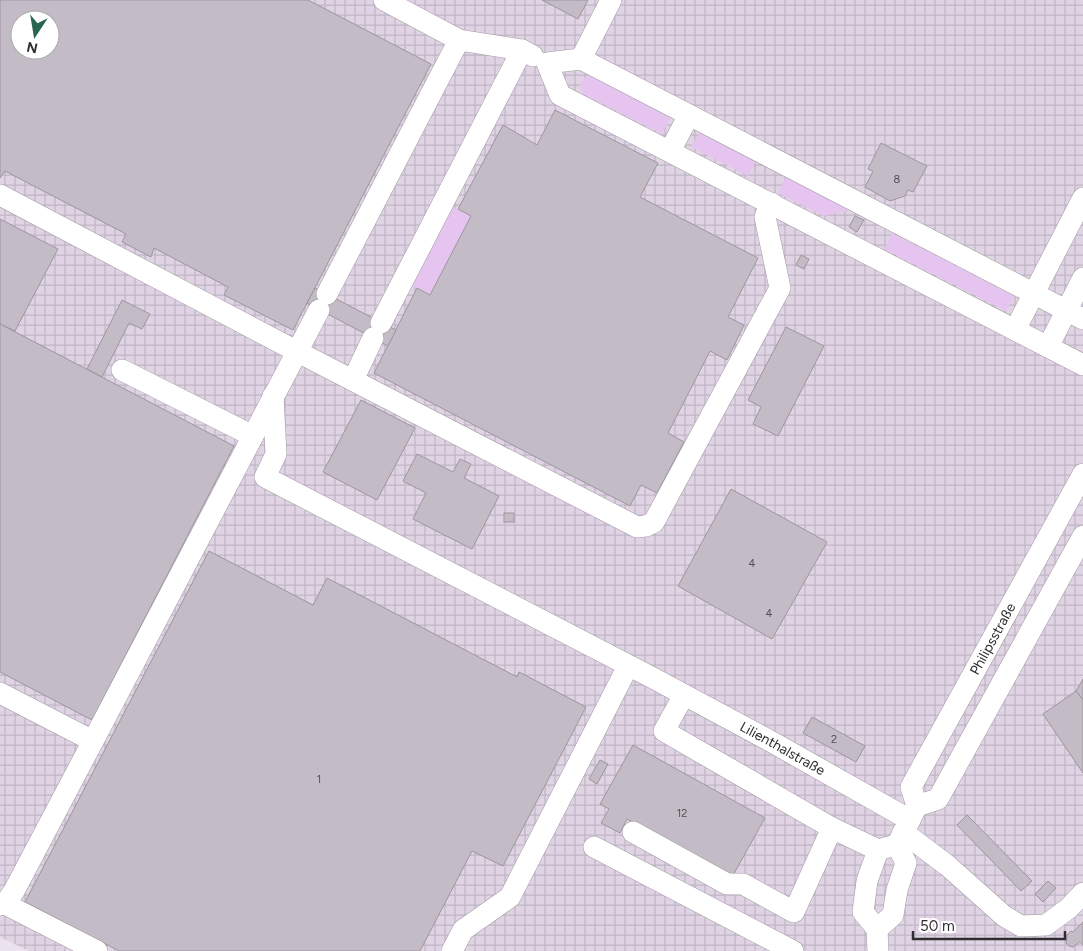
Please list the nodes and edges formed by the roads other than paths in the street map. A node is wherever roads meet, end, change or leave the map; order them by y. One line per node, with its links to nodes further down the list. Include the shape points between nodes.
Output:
1 (384, 0): 3 (street)
2 (611, 0): 5 (street)
3 (460, 40): 4 (street); 17 (street)
4 (522, 50): 6 (street); 20 (street)
5 (581, 58): 6 (street); 7 (street)
6 (547, 63): 8 (street, via 560,95)
7 (689, 115): 8 (street); 13 (street)
8 (670, 151): 11 (street)
9 (0, 195): 17 (street)
10 (1083, 198): 13 (street)
11 (771, 203): 15 (street); 20 (street, via 765,217 780,288 654,522 646,526 637,527)
12 (1083, 278): 14 (street)
13 (1034, 293): 14 (street); 15 (street)
14 (1075, 314): 16 (street)
15 (1015, 330): 16 (street)
16 (1048, 347): 18 (street)
17 (296, 351): 20 (street); 21 (street)
18 (1083, 365)
19 (122, 370): 22 (street)
20 (353, 380)
21 (274, 396): 22 (street); 25 (street, Lilienthalstraße, via 276,454 264,477)
22 (253, 436): 28 (street)
23 (1083, 474): 30 (street, Philipsstraße, via 911,787)
24 (1083, 536): 30 (street, Philipsstraße, via 938,800)
25 (628, 666): 27 (street, Lilienthalstraße); 37 (street, via 510,897 463,930)
26 (0, 693): 28 (street)
27 (684, 695): 29 (street, via 664,731); 30 (street, Lilienthalstraße, via 772,742)
28 (93, 741): 34 (street, via 14,891)
29 (832, 828): 30 (street); 31 (street, via 794,912 743,884 727,884)
30 (901, 831): 33 (street, via 948,866 1004,916 1021,926 1046,925); 35 (street, Philipsstraße, via 906,863 893,914); 35 (street, Philipsstraße, via 867,882 863,912)
31 (633, 832)
32 (594, 847): 38 (street)
33 (1083, 893)
34 (2, 904): 36 (street)
35 (877, 929): 39 (street)
36 (97, 951)
37 (452, 951)
38 (793, 951)
39 (878, 951)

